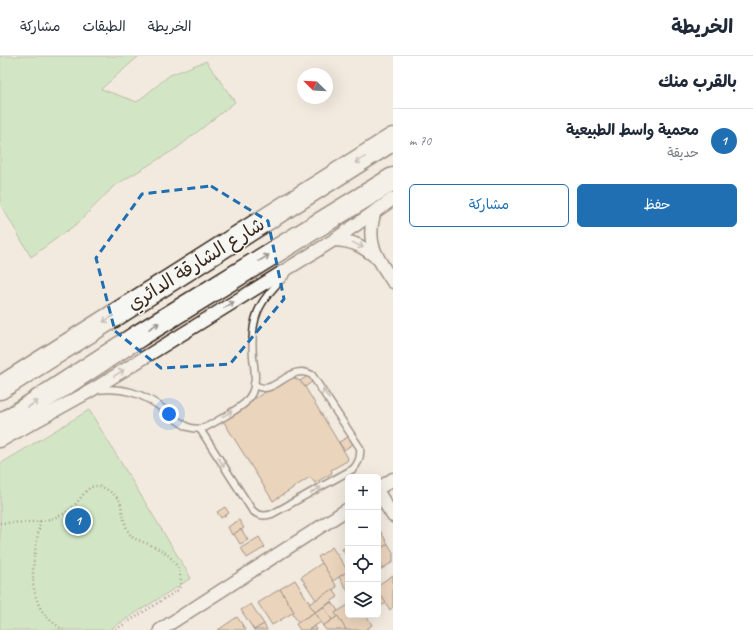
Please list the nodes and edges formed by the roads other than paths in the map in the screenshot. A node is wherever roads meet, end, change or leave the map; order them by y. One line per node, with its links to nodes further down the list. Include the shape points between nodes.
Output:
1 (393, 139): 10 (highway, شارع الشارقة الدائري, one-way to 10)
2 (393, 179): 12 (highway, شارع الشارقة الدائري, one-way to 2, via 140,335)
3 (393, 199): 4 (street)
4 (375, 211): 5 (street); 6 (street, via 370,233)
5 (334, 240): 6 (street, one-way to 6, via 356,243); 7 (street)
6 (377, 258): 8 (street)
7 (302, 259): 9 (lane, via 269,292 258,310 252,332); 11 (street, one-way to 7)
8 (392, 278)
9 (254, 384): 13 (lane, one-way to 9, via 244,403 253,391); 13 (lane, one-way to 9, via 252,510 259,515 272,514 357,465 360,460 360,448 312,375 308,372 298,372 268,388)
10 (0, 388)
11 (92, 390): 13 (lane, via 118,389 142,395 182,424); 14 (street)
12 (0, 426)
13 (200, 429)
14 (0, 442)
15 (393, 480): 16 (street)
16 (381, 489)
17 (381, 496): 19 (street)
18 (346, 510): 20 (street)
19 (393, 516)
20 (160, 630)

